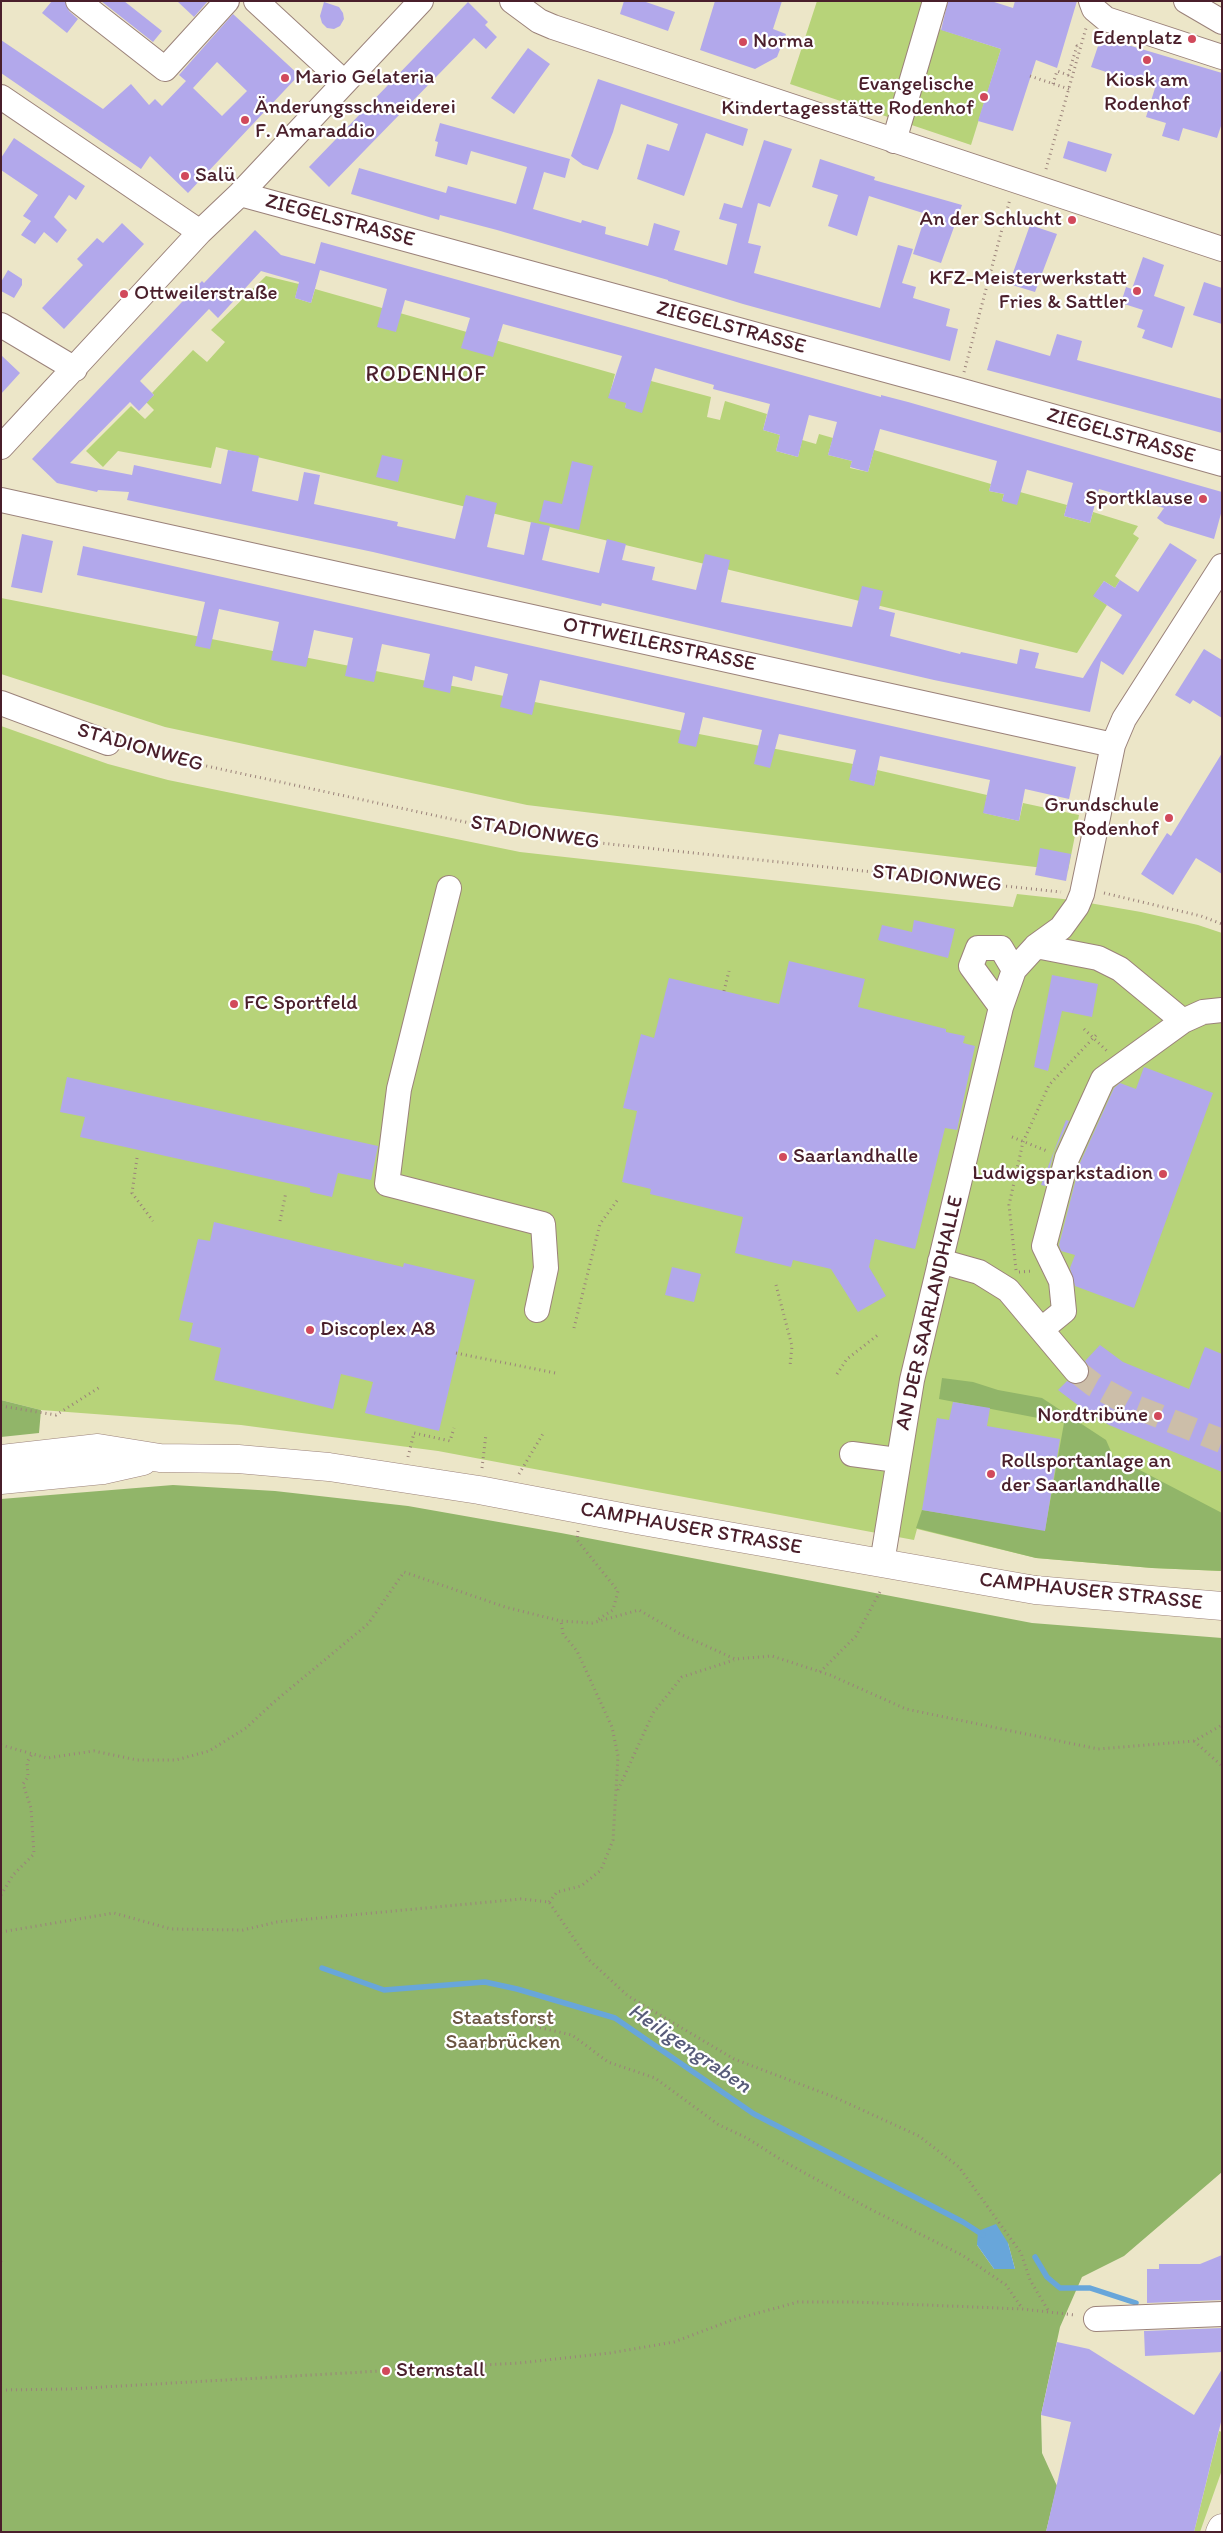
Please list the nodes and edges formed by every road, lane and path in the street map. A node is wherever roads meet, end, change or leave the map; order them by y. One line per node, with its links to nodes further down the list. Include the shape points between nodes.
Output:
1 (78, 1): 2 (street, via 164,69)
2 (227, 1)
3 (256, 1): 13 (street)
4 (420, 1): 13 (street)
5 (512, 1): 17 (street, via 526,13 553,27)
6 (935, 1): 17 (street)
7 (1186, 1): 9 (street)
8 (1093, 5): 10 (path); 11 (street, via 1106,19)
9 (1222, 24): 11 (street)
10 (1081, 48): 14 (path, via 1077,46 1068,75 1057,71); 15 (path)
11 (1216, 55)
12 (1030, 76): 14 (path)
13 (344, 82): 19 (street)
14 (1053, 84): 15 (path)
15 (1069, 89): 18 (path)
16 (1, 97): 21 (street)
17 (894, 141): 22 (street)
18 (1045, 171)
19 (240, 194): 21 (street); 27 (street, ZIEGELSTRASSE)
20 (1011, 196): 25 (path)
21 (200, 232): 24 (street)
22 (1222, 249)
23 (1, 325): 24 (street)
24 (75, 369): 26 (street)
25 (963, 374)
26 (1, 447)
27 (1222, 464)
28 (1, 500): 32 (street, OTTWEILERSTRASSE)
29 (1222, 566): 32 (street, via 1124,719)
30 (1, 703): 31 (street, STADIONWEG)
31 (108, 743): 34 (path, STADIONWEG, via 525,836)
32 (1113, 745): 34 (street, AN DER SAARLANDHALLE)
33 (449, 888): 58 (street, via 399,1089 387,1184 543,1224 546,1268)
34 (1082, 891): 35 (path, STADIONWEG, via 1191,914); 36 (street, AN DER SAARLANDHALLE, via 1077,906 1060,928)
35 (1222, 924)
36 (1036, 946): 37 (street, AN DER SAARLANDHALLE); 42 (street, via 1098,958 1120,969)
37 (1014, 970): 40 (street, AN DER SAARLANDHALLE); 40 (street, via 1001,948 978,948 970,966)
38 (729, 971): 39 (path)
39 (724, 991)
40 (1001, 1007): 55 (street, AN DER SAARLANDHALLE)
41 (1222, 1010): 42 (street, via 1203,1012)
42 (1183, 1021): 60 (street, via 1103,1079 1066,1158 1044,1246 1061,1281 1064,1311)
43 (1084, 1029): 45 (path)
44 (1098, 1033): 45 (path)
45 (1094, 1038): 46 (path); 48 (path, via 1049,1086)
46 (1100, 1044)
47 (1012, 1137): 48 (path)
48 (1023, 1142): 49 (path); 56 (path, via 1009,1205)
49 (1034, 1146)
50 (137, 1158): 53 (path, via 132,1194)
51 (286, 1192): 54 (path)
52 (619, 1198): 59 (path, via 600,1224)
53 (153, 1221)
54 (280, 1221)
55 (940, 1261): 60 (street, via 980,1272 1008,1290); 76 (street, AN DER SAARLANDHALLE)
56 (1016, 1275)
57 (776, 1285): 63 (path, via 792,1346)
58 (538, 1310)
59 (574, 1328)
60 (1042, 1330): 64 (street)
61 (879, 1334): 66 (path, via 847,1359)
62 (456, 1354): 65 (path)
63 (790, 1366)
64 (1076, 1371)
65 (555, 1373)
66 (837, 1374)
67 (100, 1387): 68 (path, via 56,1416)
68 (1, 1406)
69 (454, 1428): 71 (path, via 450,1441)
70 (544, 1432): 79 (path)
71 (414, 1433)
72 (486, 1434): 78 (path)
73 (852, 1454): 76 (street)
74 (160, 1458): 75 (main road, CAMPHAUSER STRASSE, via 98,1448); 77 (main road, CAMPHAUSER STRASSE, via 102,1470); 78 (main road, CAMPHAUSER STRASSE, via 281,1462)
75 (1, 1459)
76 (897, 1460): 81 (street, AN DER SAARLANDHALLE)
77 (1, 1480)
78 (479, 1490): 79 (main road, CAMPHAUSER STRASSE)
79 (507, 1495): 80 (main road, CAMPHAUSER STRASSE)
80 (581, 1509): 81 (main road, CAMPHAUSER STRASSE); 85 (path, via 577,1540 618,1591 613,1610)
81 (882, 1563): 83 (main road, CAMPHAUSER STRASSE, via 1035,1590)
82 (881, 1590): 87 (path, via 856,1636)
83 (1222, 1606)
84 (561, 1621): 85 (path); 91 (path, via 505,1607 404,1572 368,1624 246,1728 210,1751 176,1760 137,1760 94,1751 46,1758); 93 (path, via 563,1634 576,1651 612,1727 618,1756)
85 (592, 1623): 86 (path, via 639,1610 682,1636)
86 (735, 1659): 87 (path, via 772,1656); 93 (path, via 682,1677 653,1713)
87 (819, 1672): 89 (path, via 906,1709 1098,1749)
88 (1222, 1726): 89 (path)
89 (1194, 1741): 92 (path)
90 (1, 1745): 91 (path)
91 (32, 1754): 94 (path, via 27,1762 28,1777 23,1784 31,1808 34,1854 13,1875)
92 (1222, 1766)
93 (616, 1793): 95 (path, via 613,1840 601,1870 581,1886 556,1892)
94 (1, 1896)
95 (549, 1902): 96 (path, via 521,1898 277,1922 243,1930 171,1929 114,1913); 99 (path, via 588,1959 628,1996 734,2059 834,2097 919,2136 959,2167 1021,2254 1030,2280)
96 (1, 1932)
97 (518, 2016): 98 (path, via 537,2027 572,2035 608,2062 655,2078 719,2125 870,2209 962,2255 1006,2285)
98 (1022, 2308): 99 (path); 102 (path, via 798,2302 732,2320 674,2342 610,2353 528,2362 69,2389)
99 (1048, 2310): 101 (path)
100 (1222, 2314): 101 (street)
101 (1096, 2319)
102 (1, 2390)
103 (1222, 2528): 104 (main road)
104 (1220, 2532)

